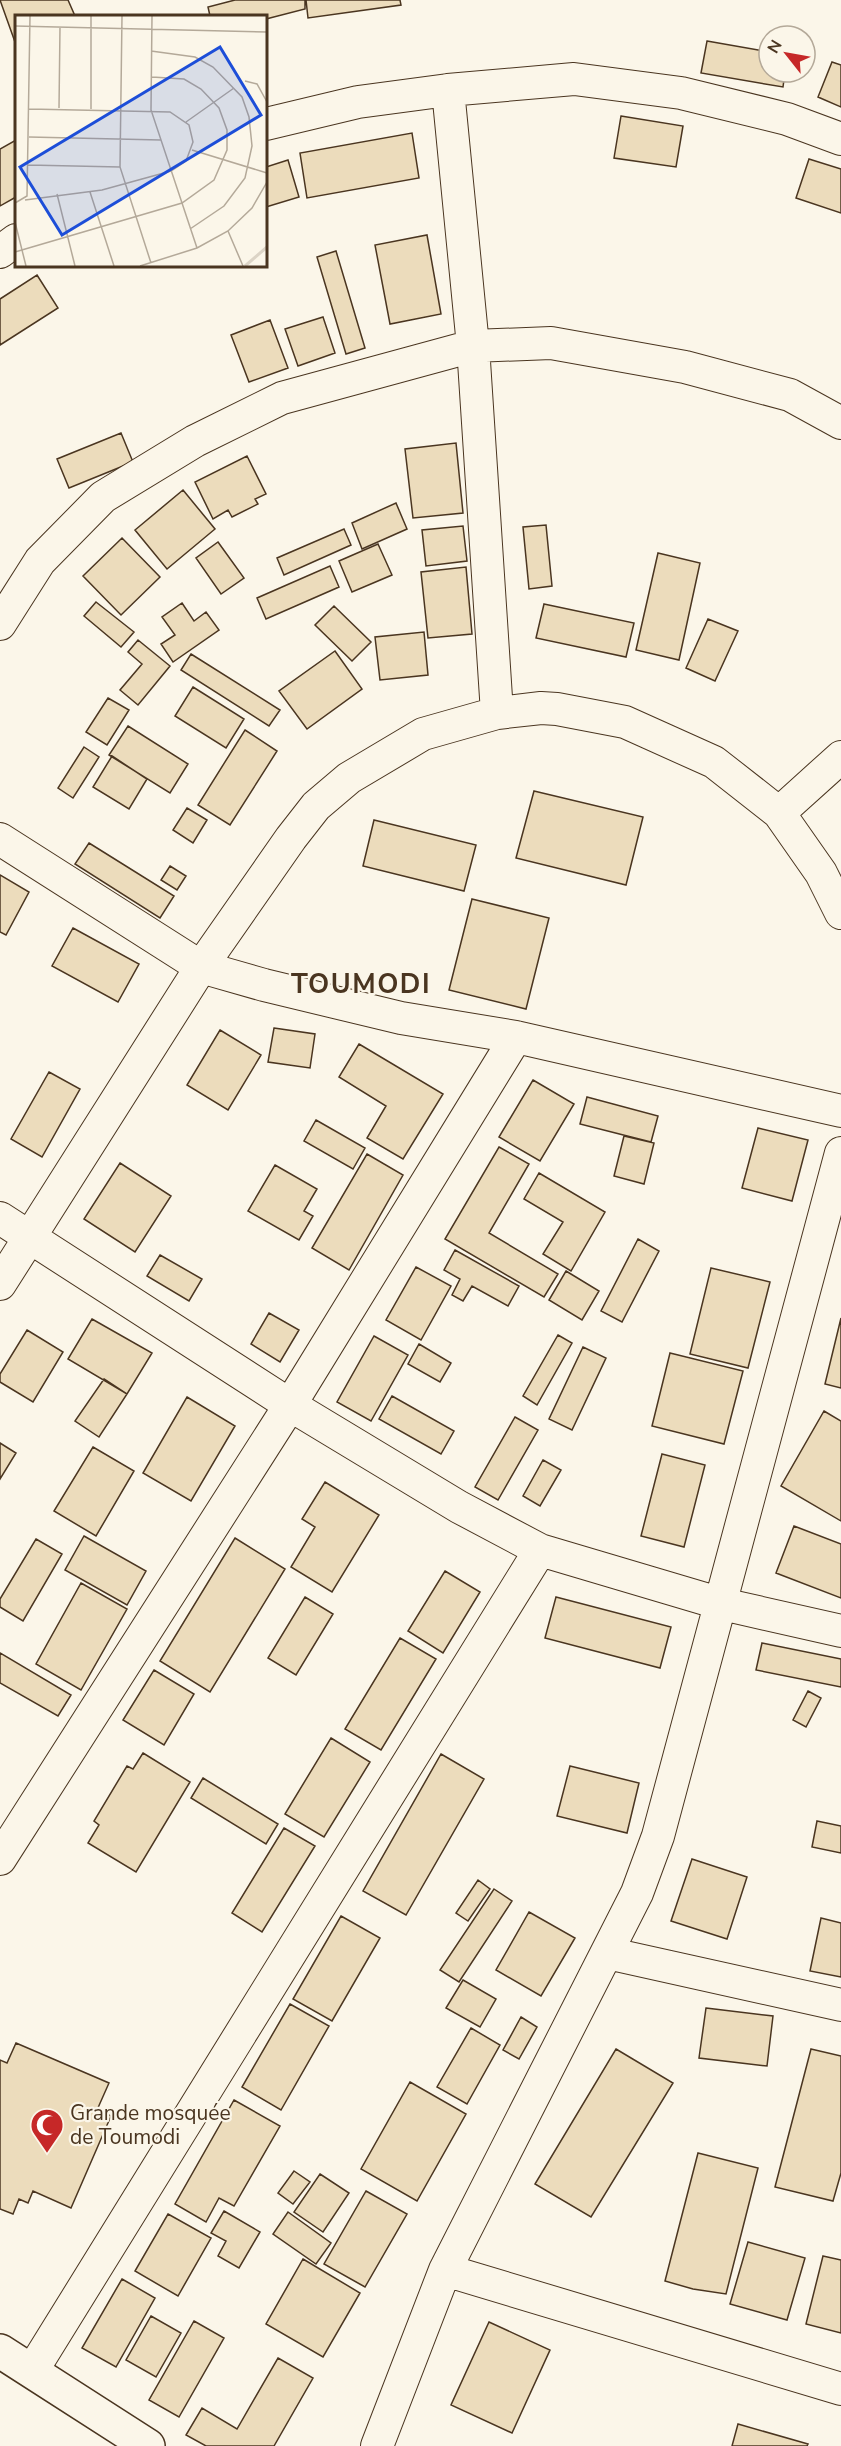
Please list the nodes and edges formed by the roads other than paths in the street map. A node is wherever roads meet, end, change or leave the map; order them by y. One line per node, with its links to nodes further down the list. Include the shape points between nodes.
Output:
1 (448, 90): 2 (street, via 358,102); 3 (street, via 574,79 681,93 787,119); 6 (street)
2 (267, 124)
3 (841, 139)
4 (15, 241): 5 (street)
5 (0, 252)
6 (472, 346): 7 (street, via 551,343 685,367 790,395); 8 (street, via 282,398 195,441 103,497 40,561); 9 (street)
7 (841, 423)
8 (0, 624)
9 (497, 713): 11 (street, via 557,709 625,722 714,762); 14 (street, via 423,734 349,778 316,806)
10 (841, 757): 11 (street)
11 (779, 813): 13 (street, via 821,873)
12 (0, 839): 14 (street)
13 (841, 913)
14 (201, 967): 15 (street, via 401,1018); 19 (street)
15 (516, 1037): 16 (street); 21 (street)
16 (841, 1111)
17 (841, 1153): 23 (street)
18 (0, 1218): 19 (street)
19 (30, 1237): 20 (street); 21 (street)
20 (0, 1284)
21 (290, 1405): 22 (street, via 459,1507); 25 (street)
22 (540, 1550): 23 (street); 30 (street)
23 (722, 1604): 24 (street); 26 (street, via 658,1836 637,1893)
24 (841, 1631)
25 (0, 1859)
26 (607, 1953): 27 (street); 28 (street)
27 (841, 2005)
28 (445, 2270): 31 (street); 33 (street)
29 (0, 2351): 30 (street)
30 (32, 2371): 32 (street)
31 (841, 2389)
32 (148, 2446)
33 (377, 2446)

